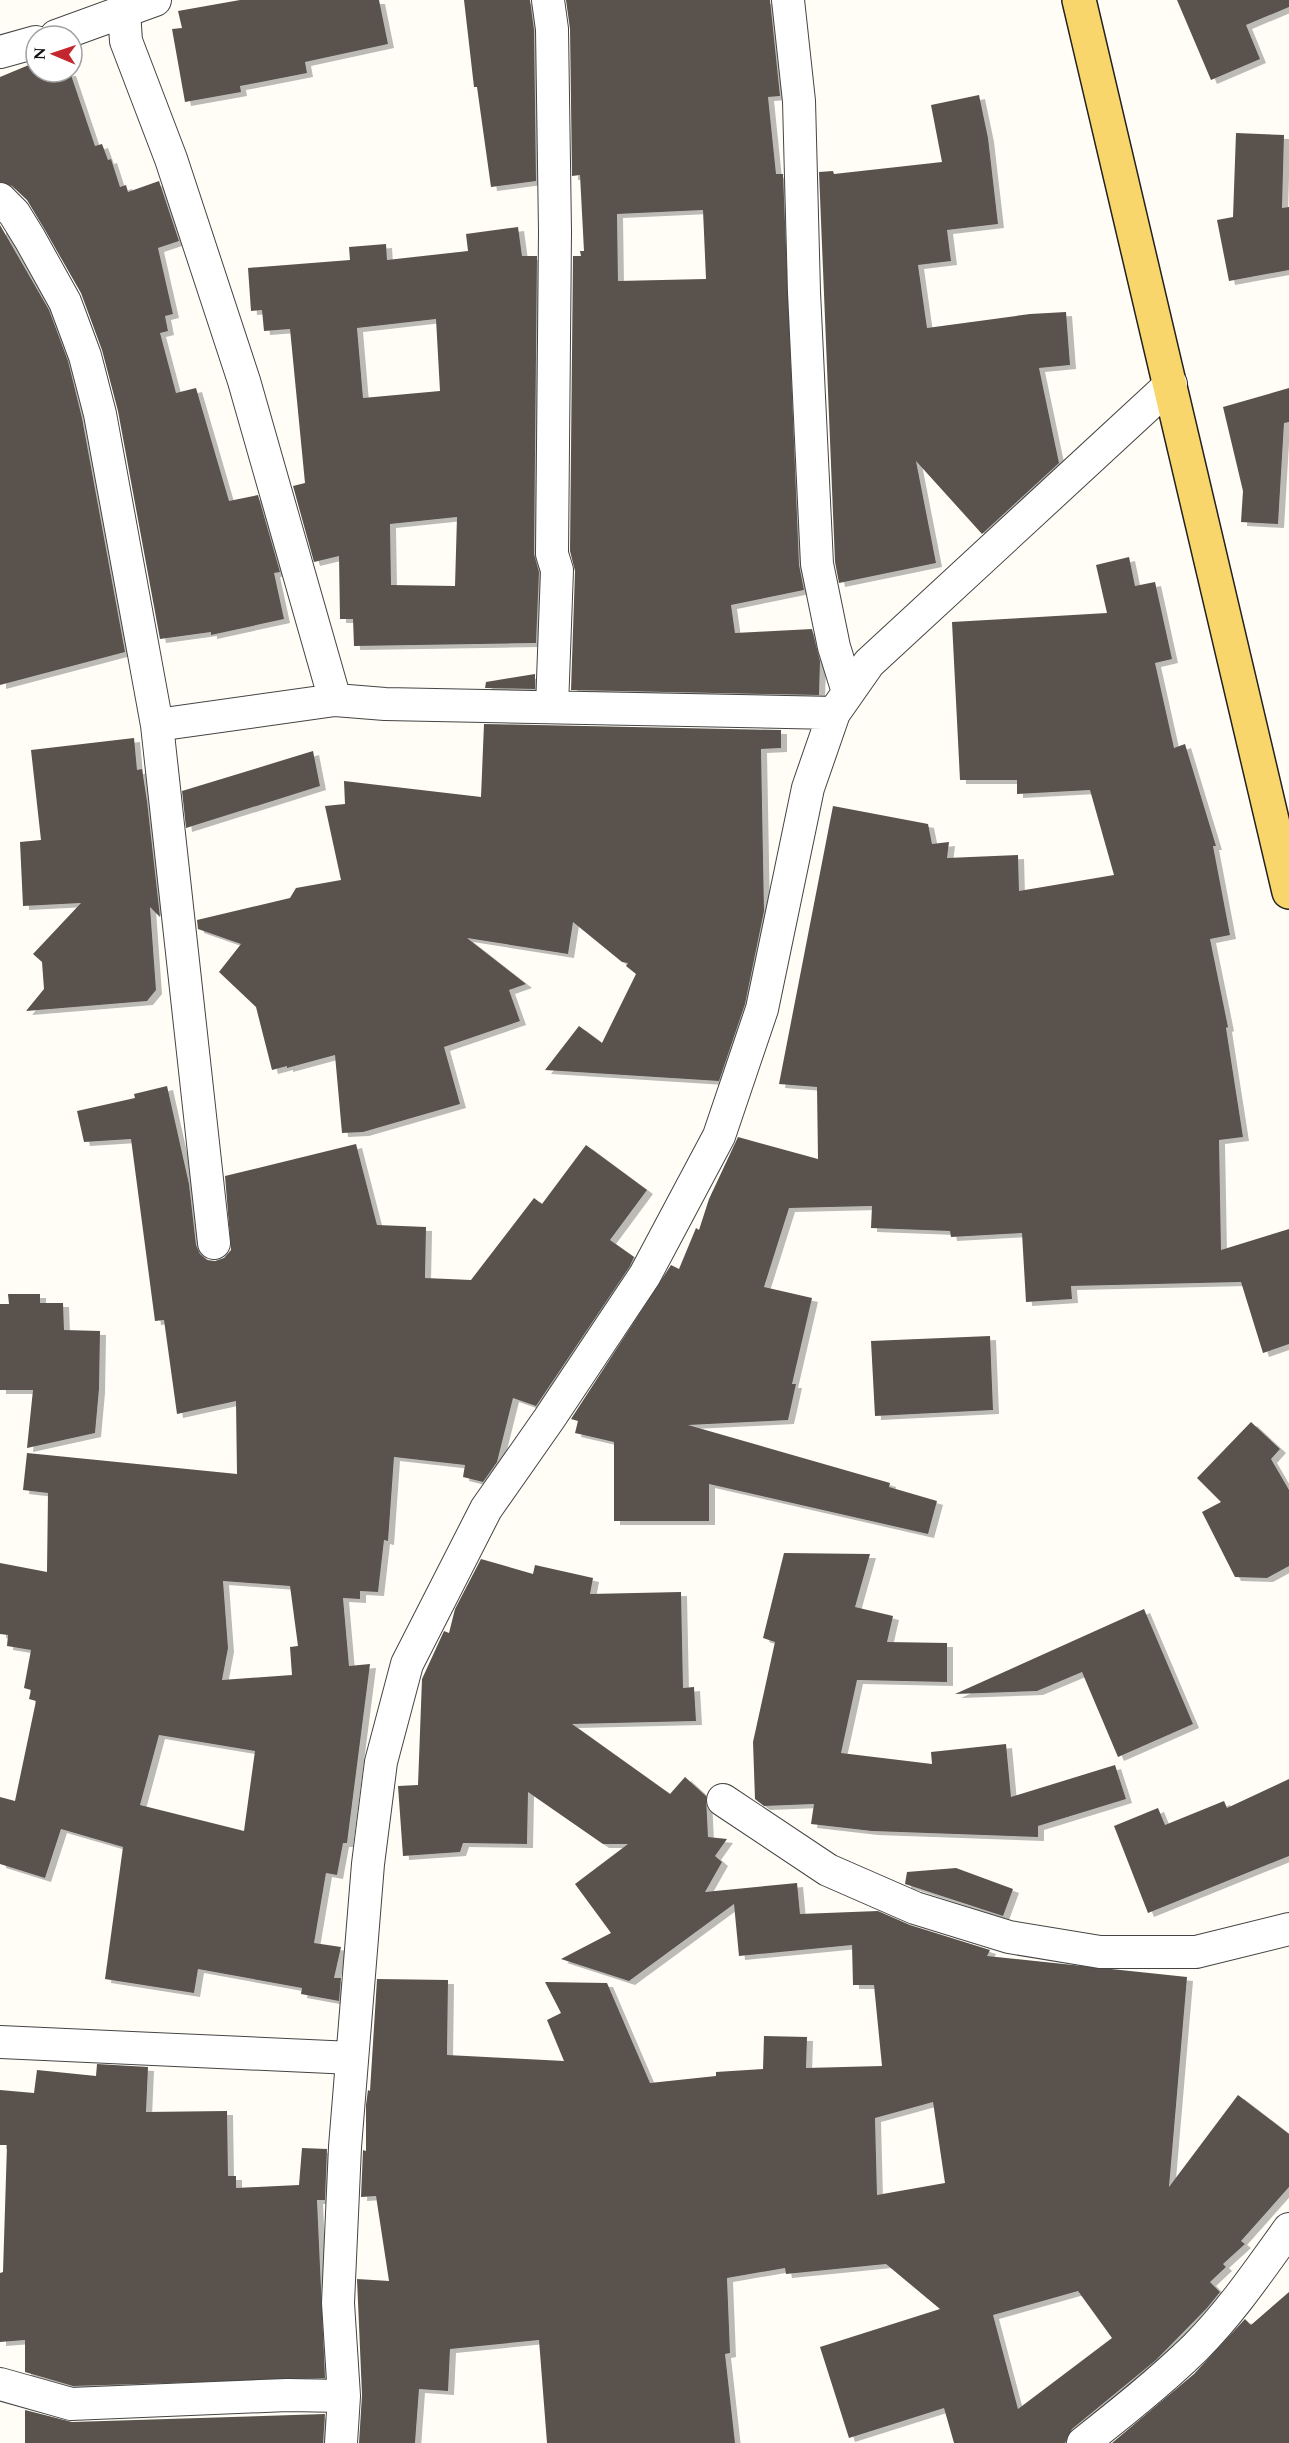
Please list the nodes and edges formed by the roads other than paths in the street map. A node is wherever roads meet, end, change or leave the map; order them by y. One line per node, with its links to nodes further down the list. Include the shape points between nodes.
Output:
1 (155, 0): 5 (street)
2 (548, 0): 13 (street, via 552,29 555,232 552,554 557,570)
3 (788, 0): 12 (street, via 799,101 817,564)
4 (1079, 0): 10 (main road)
5 (128, 6): 6 (street); 11 (street, via 126,41 171,159 244,381)
6 (84, 24)
7 (24, 45): 8 (street)
8 (0, 52)
9 (0, 199): 14 (street, via 30,238 65,302 85,356 100,414)
10 (1171, 384): 12 (street, via 869,663); 15 (main road)
11 (335, 700): 13 (street); 14 (street)
12 (841, 702): 13 (street); 20 (street, via 808,788 762,1009 719,1136 645,1275 486,1509 407,1664 381,1762)
13 (552, 707)
14 (157, 725): 16 (street)
15 (1289, 892)
16 (214, 1243)
17 (723, 1800): 18 (street, via 828,1870 915,1908 1009,1937 1100,1952 1196,1952)
18 (1289, 1929)
19 (0, 2042): 20 (street)
20 (352, 2058): 23 (street, via 338,2303)
21 (1289, 2229): 25 (street, via 1196,2347)
22 (0, 2384): 23 (street, via 71,2404 264,2395)
23 (344, 2396): 24 (street)
24 (341, 2443)
25 (1083, 2443)

